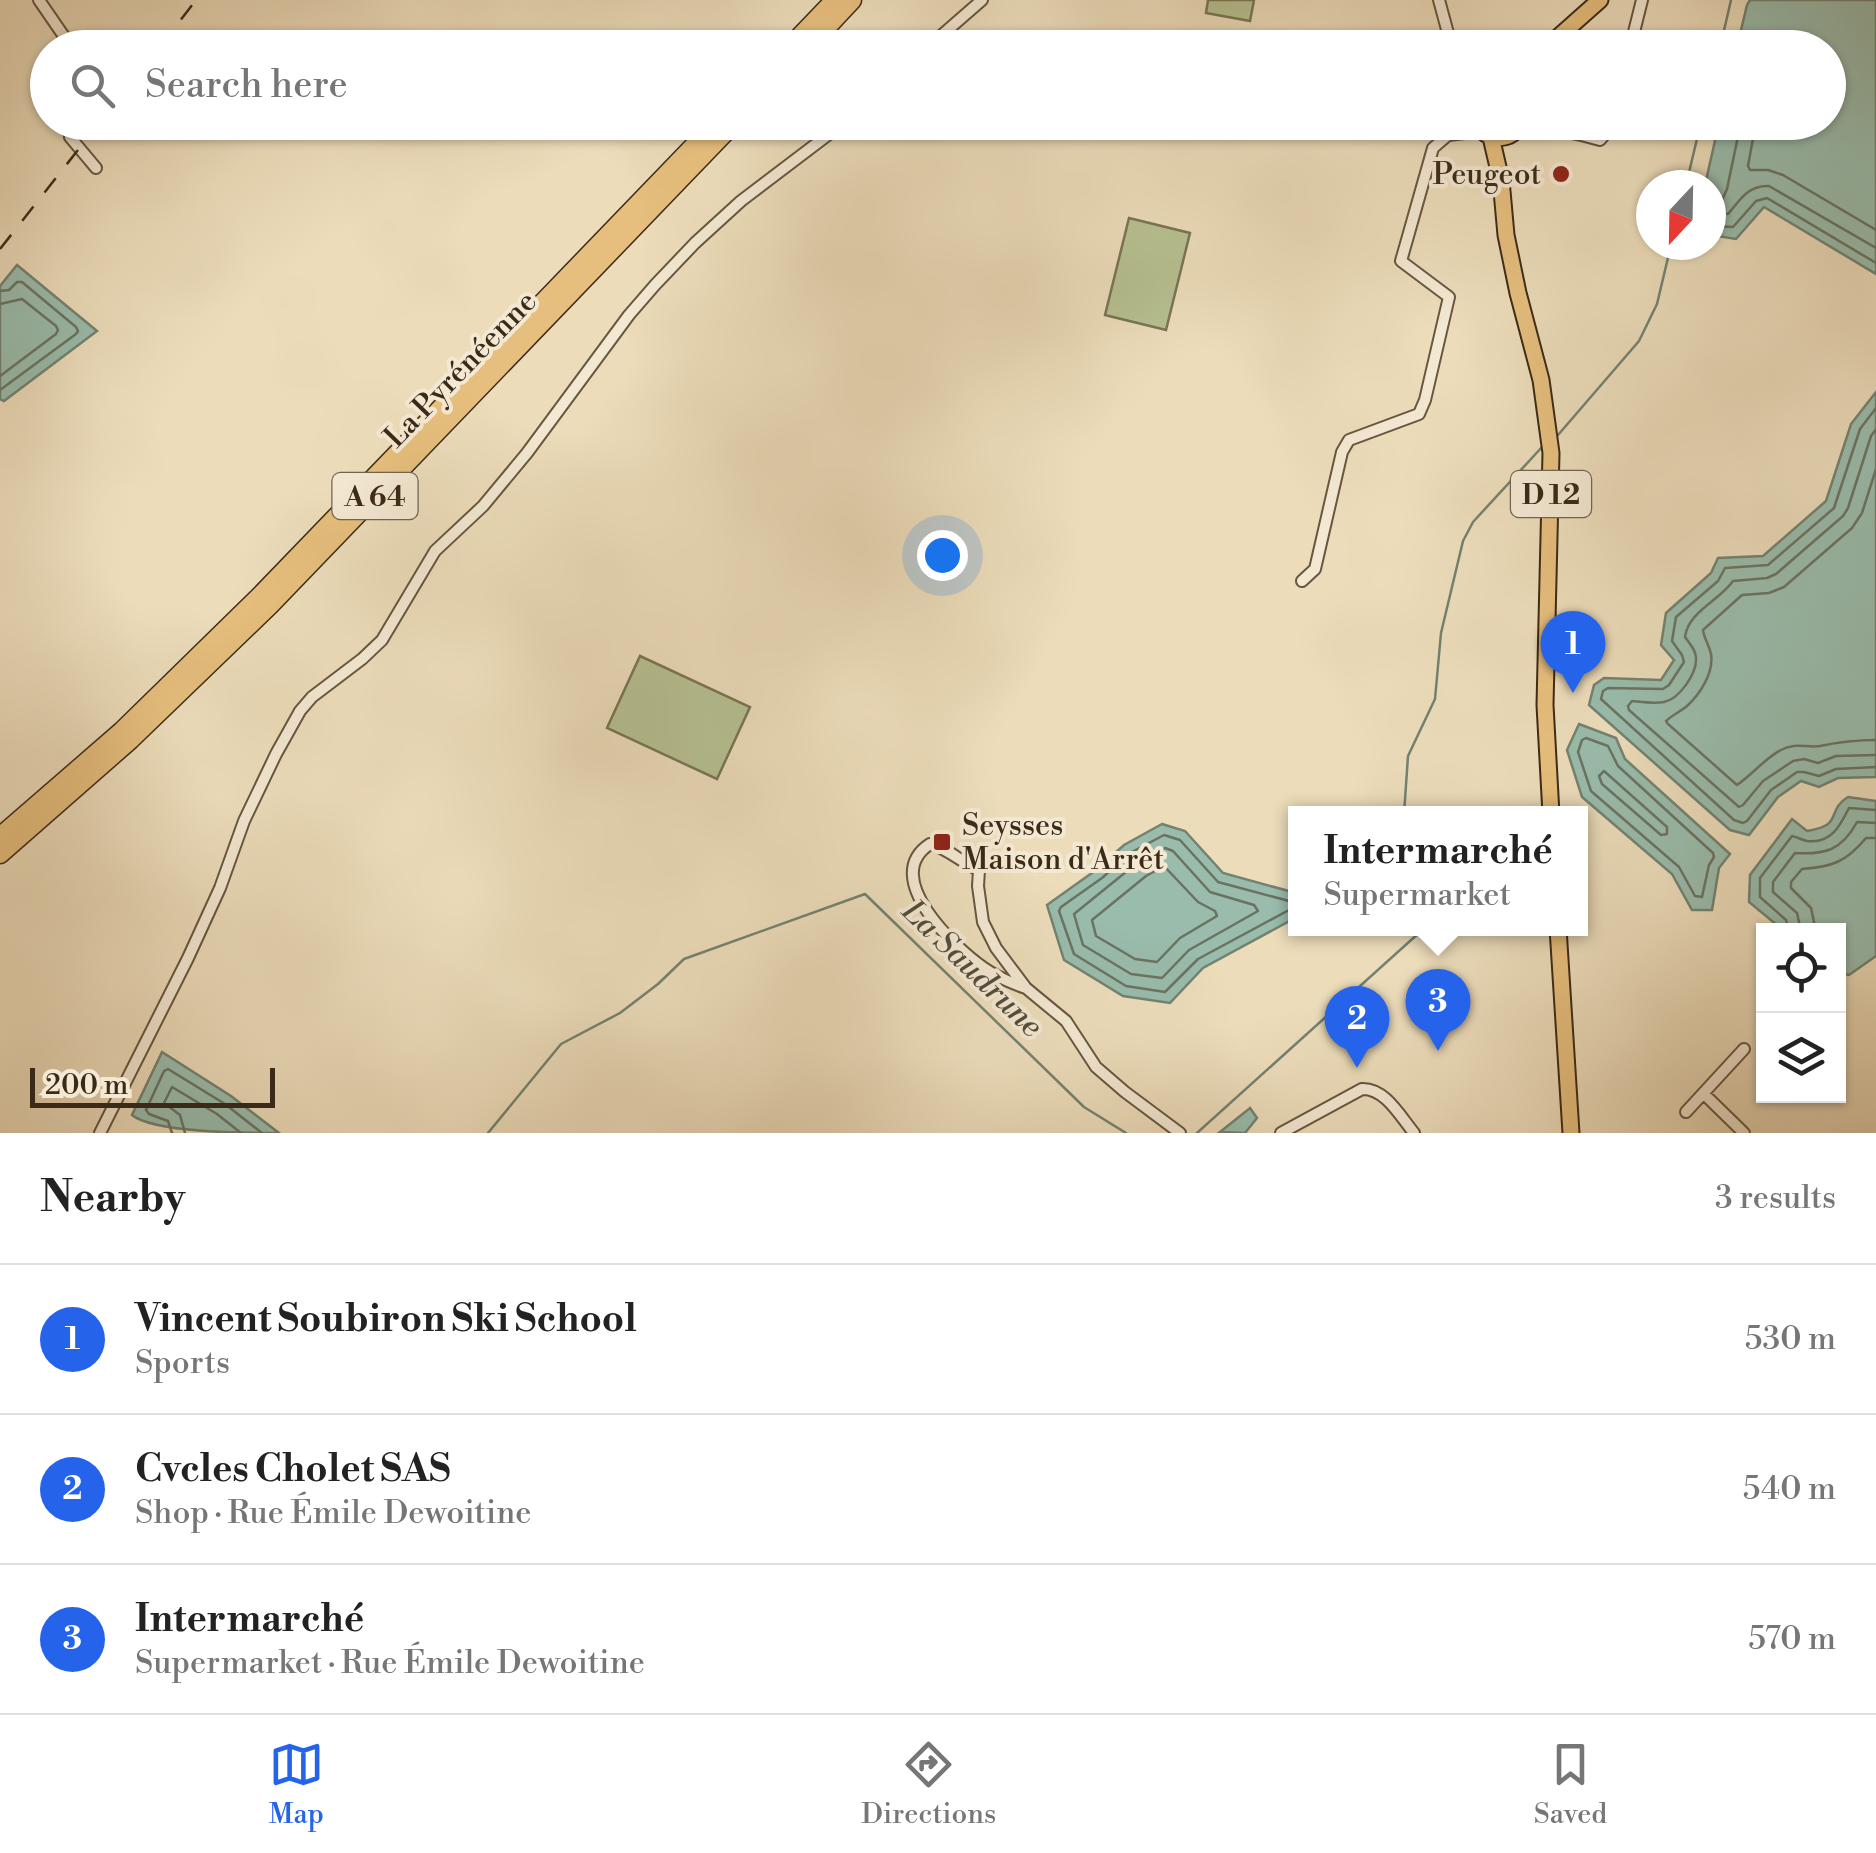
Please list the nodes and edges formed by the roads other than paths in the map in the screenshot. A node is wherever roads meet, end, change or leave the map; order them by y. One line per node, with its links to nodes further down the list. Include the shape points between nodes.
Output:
1 (40, 0): 8 (street)
2 (835, 0): 9 (highway)
3 (852, 0): 10 (highway)
4 (982, 0): 11 (street)
5 (1438, 0): 12 (street)
6 (1600, 0): 13 (main road)
7 (1642, 0): 14 (street)
8 (60, 30)
9 (806, 30)
10 (823, 30)
11 (948, 30)
12 (1447, 30)
13 (1566, 30)
14 (1634, 30)
15 (73, 140): 21 (street)
16 (700, 140): 24 (highway, La Pyrénéenne / A 64, via 260,596 122,731)
17 (718, 140): 25 (highway, La Pyrénéenne / A 64, via 270,605)
18 (821, 140): 31 (street, via 741,201 654,285 528,454 435,551 382,640 300,711)
19 (1443, 140): 22 (street, via 1429,159 1401,262 1449,297 1424,400 1419,414 1350,440 1315,568)
20 (1500, 140): 23 (main road, D 12, via 1506,235 1541,380 1551,454 1545,705)
21 (96, 168)
22 (1302, 581)
23 (1551, 806)
24 (0, 837)
25 (0, 854)
26 (1559, 936): 35 (main road)
27 (1026, 988): 27 (street, via 983,922 979,870 940,846 924,848 913,876 930,916 984,968); 32 (street, via 1066,1022 1096,1067)
28 (1744, 1048): 29 (street)
29 (1704, 1094): 30 (street); 36 (street)
30 (1686, 1112)
31 (105, 1132)
32 (1180, 1133)
33 (1281, 1133): 34 (street, via 1368,1088)
34 (1414, 1133)
35 (1571, 1133)
36 (1744, 1133)

